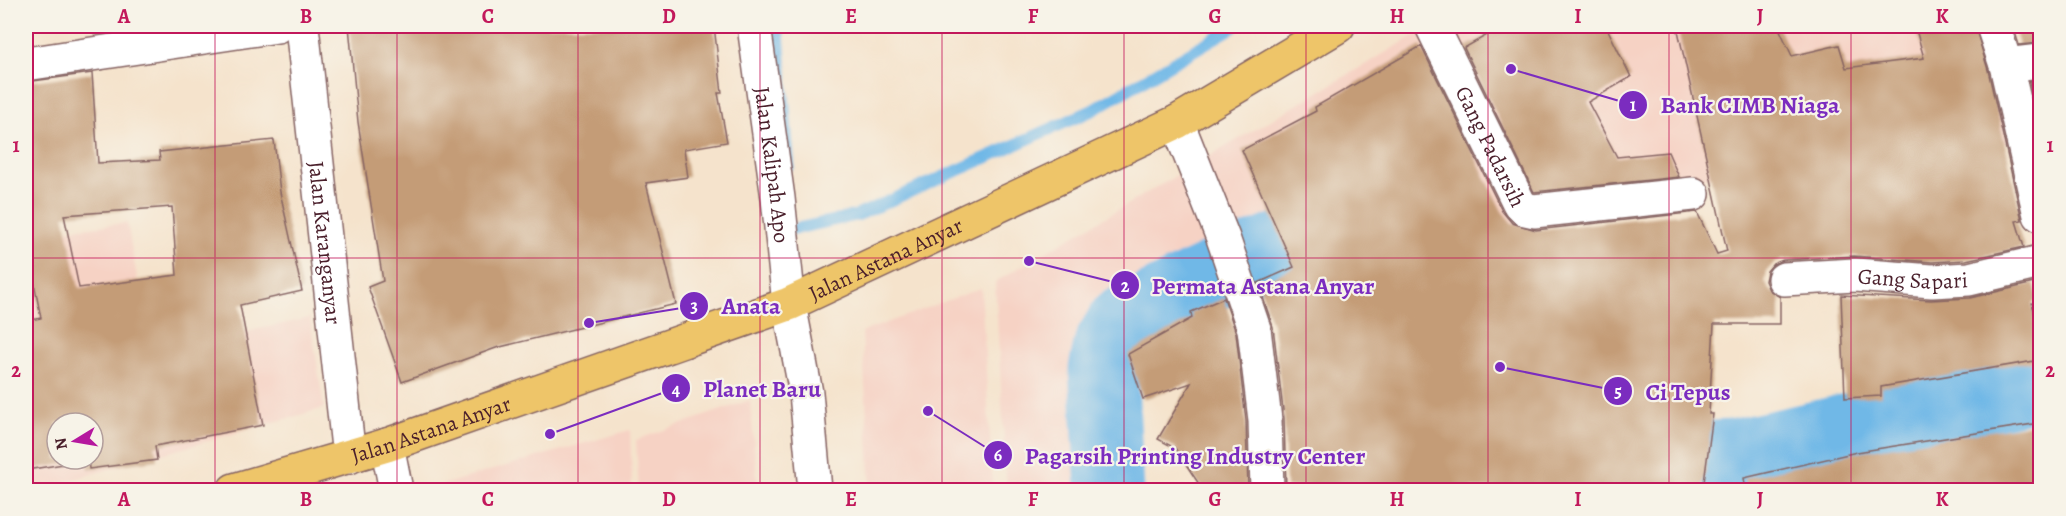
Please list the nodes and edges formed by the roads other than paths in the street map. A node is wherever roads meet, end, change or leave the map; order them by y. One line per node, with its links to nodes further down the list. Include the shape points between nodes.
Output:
1 (277, 26): 8 (street)
2 (302, 26): 17 (street, Jalan Karanganyar)
3 (754, 26): 15 (street, Jalan Kalipah Apo)
4 (1338, 26): 10 (main road, Jalan Astana Anyar)
5 (1432, 26): 11 (street, Gang Padarsih, via 1525,209)
6 (1993, 26): 9 (street)
7 (2040, 61): 9 (street)
8 (26, 64)
9 (2006, 65): 12 (street)
10 (1177, 122): 15 (main road, Jalan Astana Anyar); 21 (street, via 1223,237 1254,329 1265,420)
11 (1693, 194)
12 (2040, 215)
13 (2040, 262): 14 (street, Gang Sapari, via 1969,279 1932,281 1855,275)
14 (1784, 279)
15 (789, 304): 16 (main road, Jalan Astana Anyar); 20 (street, Jalan Kalipah Apo, via 806,393)
16 (387, 445): 17 (main road, Jalan Astana Anyar); 19 (street)
17 (349, 458): 18 (main road, Jalan Astana Anyar)
18 (234, 490)
19 (396, 490)
20 (815, 490)
21 (1267, 490)

